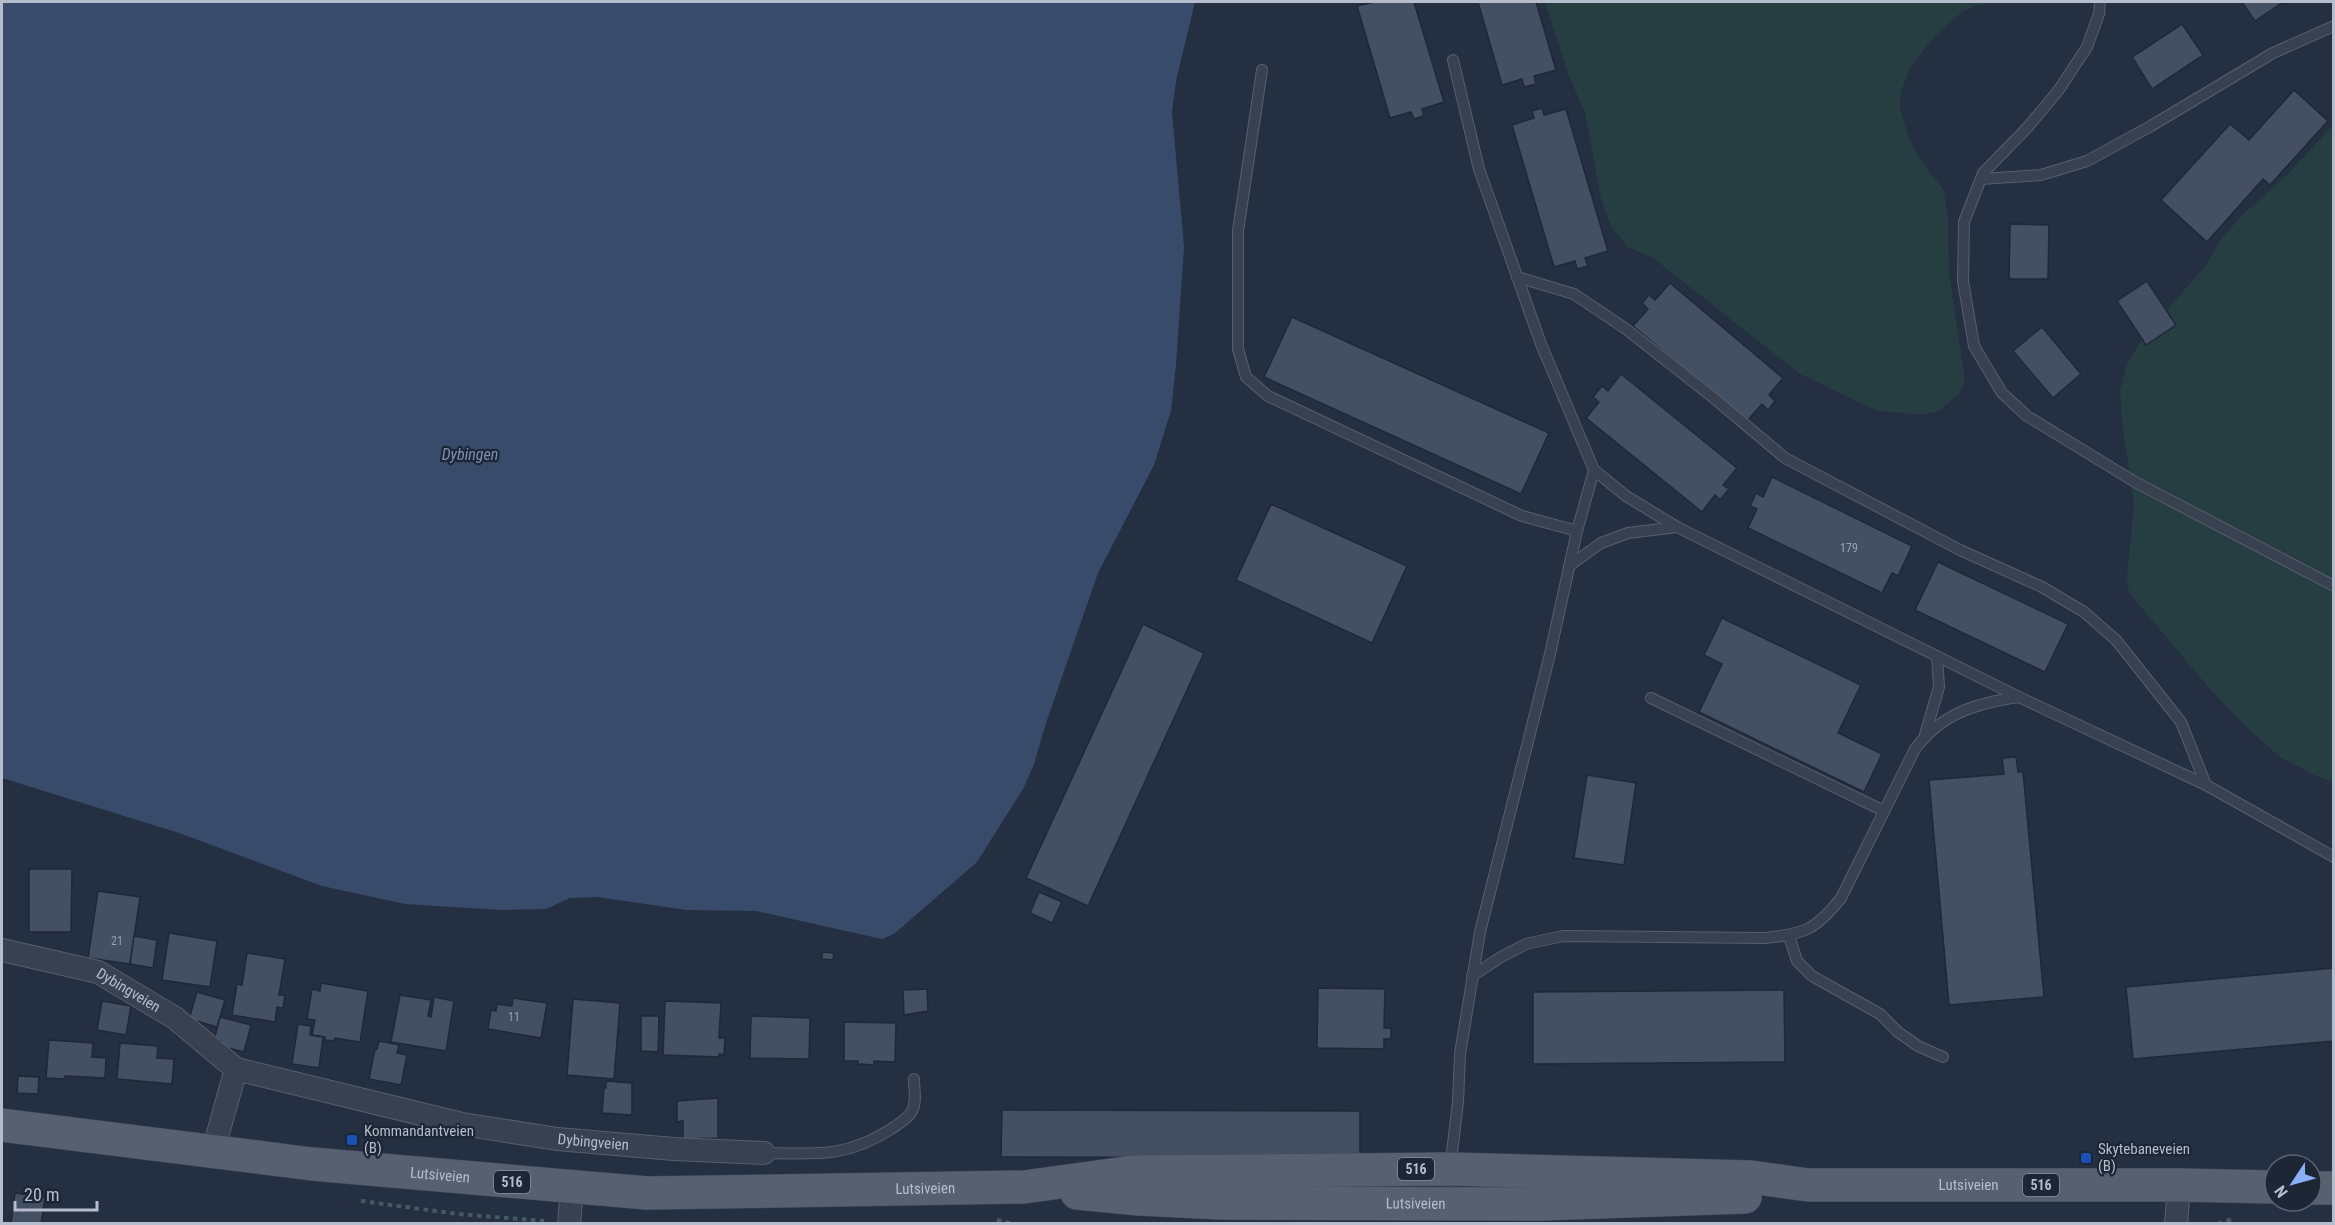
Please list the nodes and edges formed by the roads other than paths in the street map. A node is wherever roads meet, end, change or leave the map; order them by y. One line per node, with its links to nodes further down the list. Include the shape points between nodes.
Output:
1 (2100, 2): 5 (lane, via 2087,47 2058,91)
2 (2334, 26): 5 (lane, via 2273,53 2087,161 2041,175)
3 (1453, 60): 6 (lane, via 1479,169)
4 (1262, 70): 9 (lane, via 1238,231 1238,349 1246,377 1268,396 1522,516)
5 (1981, 179): 11 (lane, via 1964,222 1963,281 1974,345 2002,393 2027,416 2135,482)
6 (1517, 277): 7 (lane); 16 (lane, via 1574,294 1626,329 1785,458 1960,550 2043,587 2084,612 2116,640 2181,722)
7 (1594, 470): 8 (lane); 9 (lane)
8 (1677, 528): 10 (lane, via 1628,533 1601,543); 12 (lane)
9 (1577, 531): 10 (lane)
10 (1569, 566): 21 (lane)
11 (2334, 586)
12 (1937, 656): 13 (lane); 15 (lane, via 1939,687)
13 (2019, 697): 15 (lane, via 1964,709); 16 (lane)
14 (1651, 698): 17 (lane)
15 (1925, 736): 17 (lane)
16 (2206, 785): 18 (lane)
17 (1884, 811): 19 (lane, via 1841,898 1813,928)
18 (2334, 857)
19 (1789, 936): 21 (lane, via 1563,936 1526,944); 22 (lane, via 1797,961 1812,976 1880,1014 1918,1046)
20 (2, 950): 23 (street, Dybingveien, via 98,972 175,1018)
21 (1472, 976): 28 (lane, via 1460,1054)
22 (1943, 1057)
23 (236, 1069): 26 (street); 27 (street, Dybingveien, via 474,1126 568,1140)
24 (914, 1079): 27 (lane, Dybingveien, via 915,1104 909,1116 866,1144 823,1154)
25 (2, 1125): 26 (main road, Lutsiveien / 516)
26 (213, 1151): 33 (main road, Lutsiveien / 516)
27 (764, 1153)
28 (1450, 1169): 29 (main road, Lutsiveien / 516, via 1750,1177); 31 (main road, Lutsiveien / 516, via 1133,1172); 34 (lane)
29 (1808, 1185): 30 (main road, Lutsiveien / 516); 34 (main road, Lutsiveien / 516, via 1750,1197)
30 (2179, 1185): 32 (main road, Lutsiveien / 516); 36 (street)
31 (1024, 1187): 33 (main road, Lutsiveien / 516, via 647,1193); 34 (main road, Lutsiveien / 516, via 1220,1203)
32 (2263, 1187)
33 (572, 1188): 35 (street)
34 (1450, 1204)
35 (568, 1224)
36 (2176, 1224)

